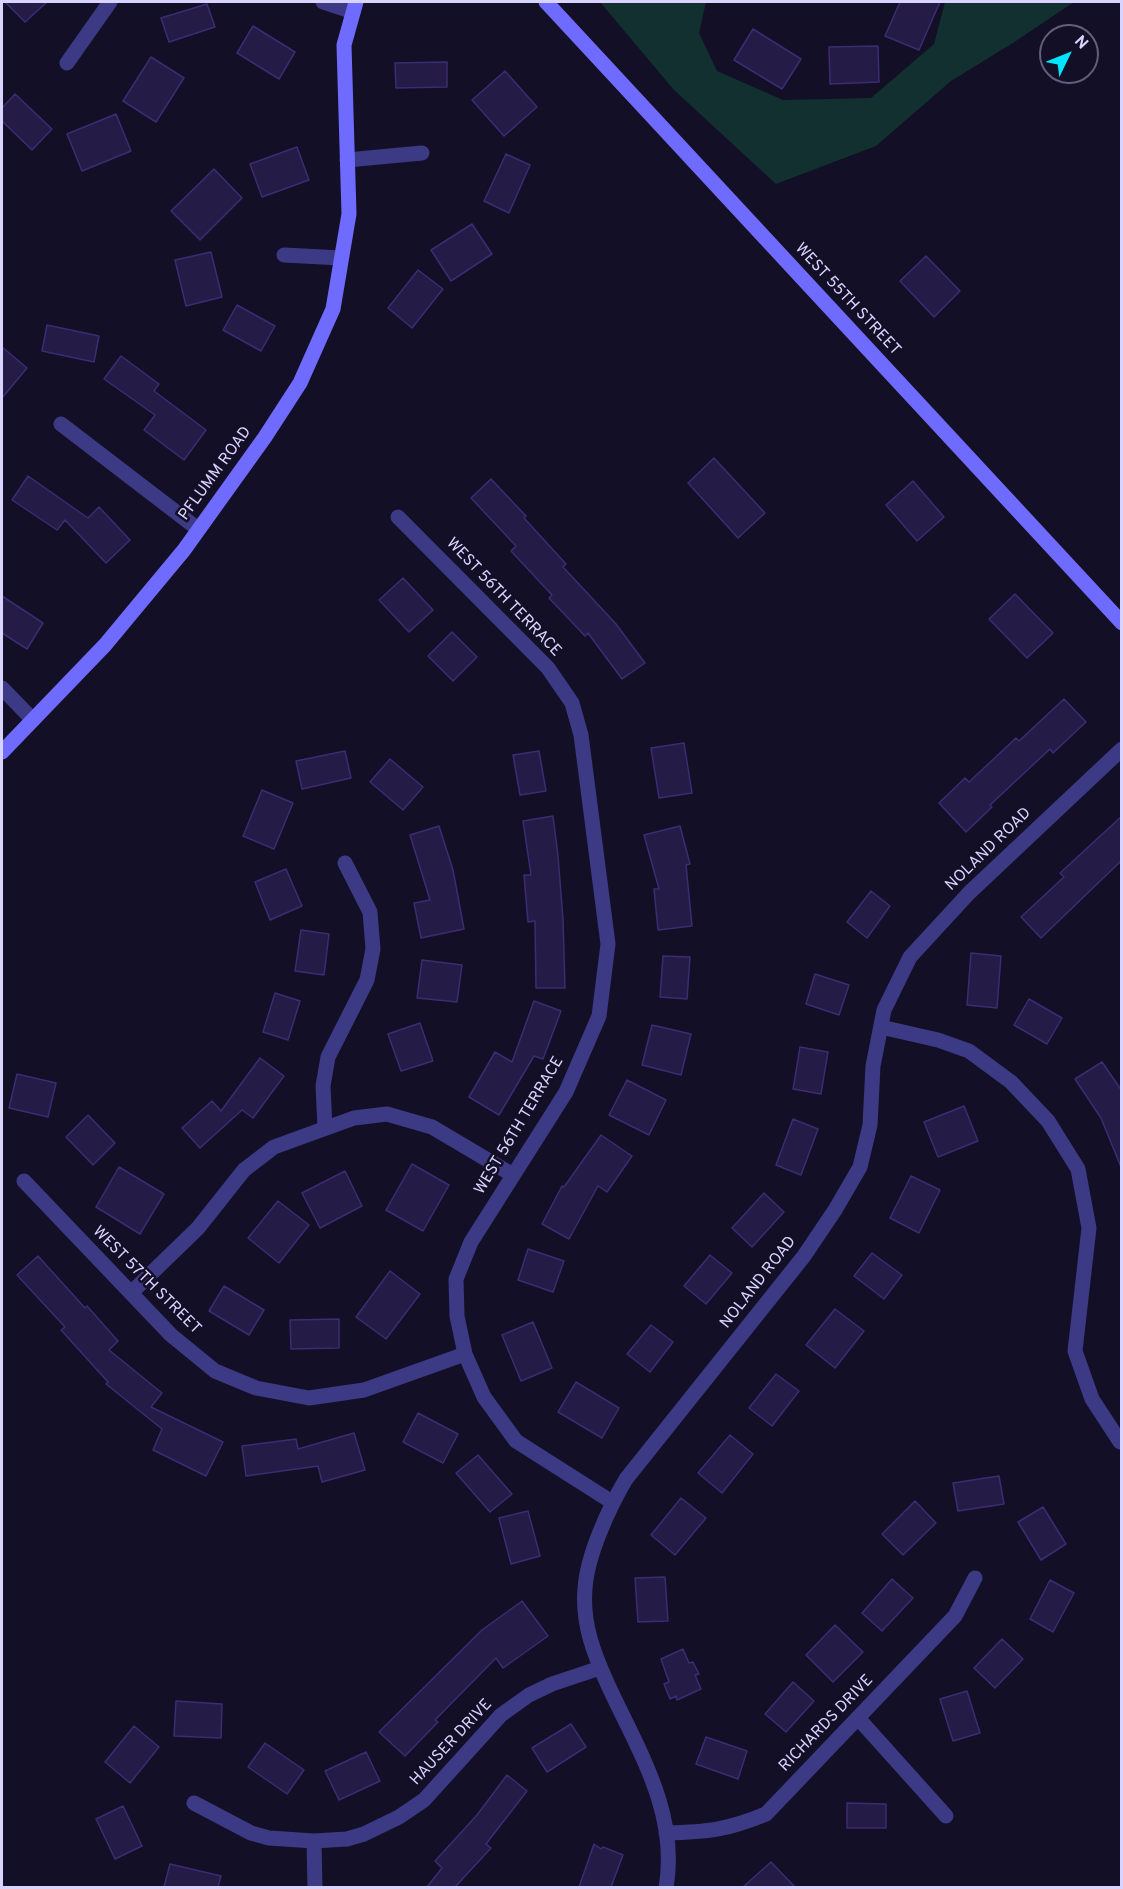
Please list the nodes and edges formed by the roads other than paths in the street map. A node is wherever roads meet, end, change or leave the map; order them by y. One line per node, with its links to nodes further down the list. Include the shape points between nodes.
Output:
1 (110, 2): 5 (street)
2 (323, 2): 4 (street)
3 (546, 2): 13 (main road, WEST 55TH STREET)
4 (355, 7): 7 (main road, PFLUMM ROAD, via 344,45)
5 (67, 63)
6 (422, 153): 7 (street)
7 (347, 160): 9 (main road, PFLUMM ROAD, via 349,214)
8 (284, 255): 9 (street)
9 (341, 258): 12 (main road, PFLUMM ROAD, via 333,309 300,383)
10 (61, 424): 12 (street)
11 (398, 517): 21 (street, WEST 56TH TERRACE, via 548,668 572,703 581,735 608,944 599,1016 566,1092)
12 (198, 529): 15 (main road, PFLUMM ROAD, via 105,645)
13 (1122, 623)
14 (2, 688): 15 (street)
15 (33, 720): 17 (main road, PFLUMM ROAD)
16 (1122, 749): 19 (street, NOLAND ROAD, via 969,893 910,957 884,1010)
17 (2, 752)
18 (345, 863): 20 (street, via 370,912 374,949 367,980 328,1057 322,1086)
19 (881, 1027): 25 (street, via 969,1051 1011,1082 1048,1121 1078,1170 1089,1228 1075,1351 1092,1399); 26 (street, NOLAND ROAD, via 860,1167 804,1256 626,1479)
20 (326, 1128): 21 (street, via 354,1118 387,1114 432,1127); 23 (street, via 274,1147 244,1170 198,1228)
21 (513, 1175): 24 (street, WEST 56TH TERRACE, via 471,1242 456,1280 457,1316)
22 (24, 1181): 23 (street, WEST 57TH STREET)
23 (131, 1293): 24 (street, WEST 57TH STREET, via 171,1335 215,1371 256,1388 309,1398 364,1390)
24 (465, 1354): 26 (street, WEST 56TH TERRACE, via 484,1397 516,1441)
25 (1120, 1442)
26 (612, 1502): 28 (street, NOLAND ROAD, via 585,1589 589,1638)
27 (975, 1578): 29 (street, RICHARDS DRIVE, via 956,1616)
28 (600, 1668): 32 (street, NOLAND ROAD, via 651,1777); 33 (street, HAUSER DRIVE, via 552,1684 501,1714 436,1788 399,1817 364,1834)
29 (858, 1718): 31 (street); 32 (street, RICHARDS DRIVE, via 766,1814 710,1832)
30 (194, 1803): 33 (street, HAUSER DRIVE, via 251,1833)
31 (946, 1816)
32 (666, 1833): 35 (street, NOLAND ROAD)
33 (314, 1841): 34 (street)
34 (315, 1887)
35 (666, 1887)

